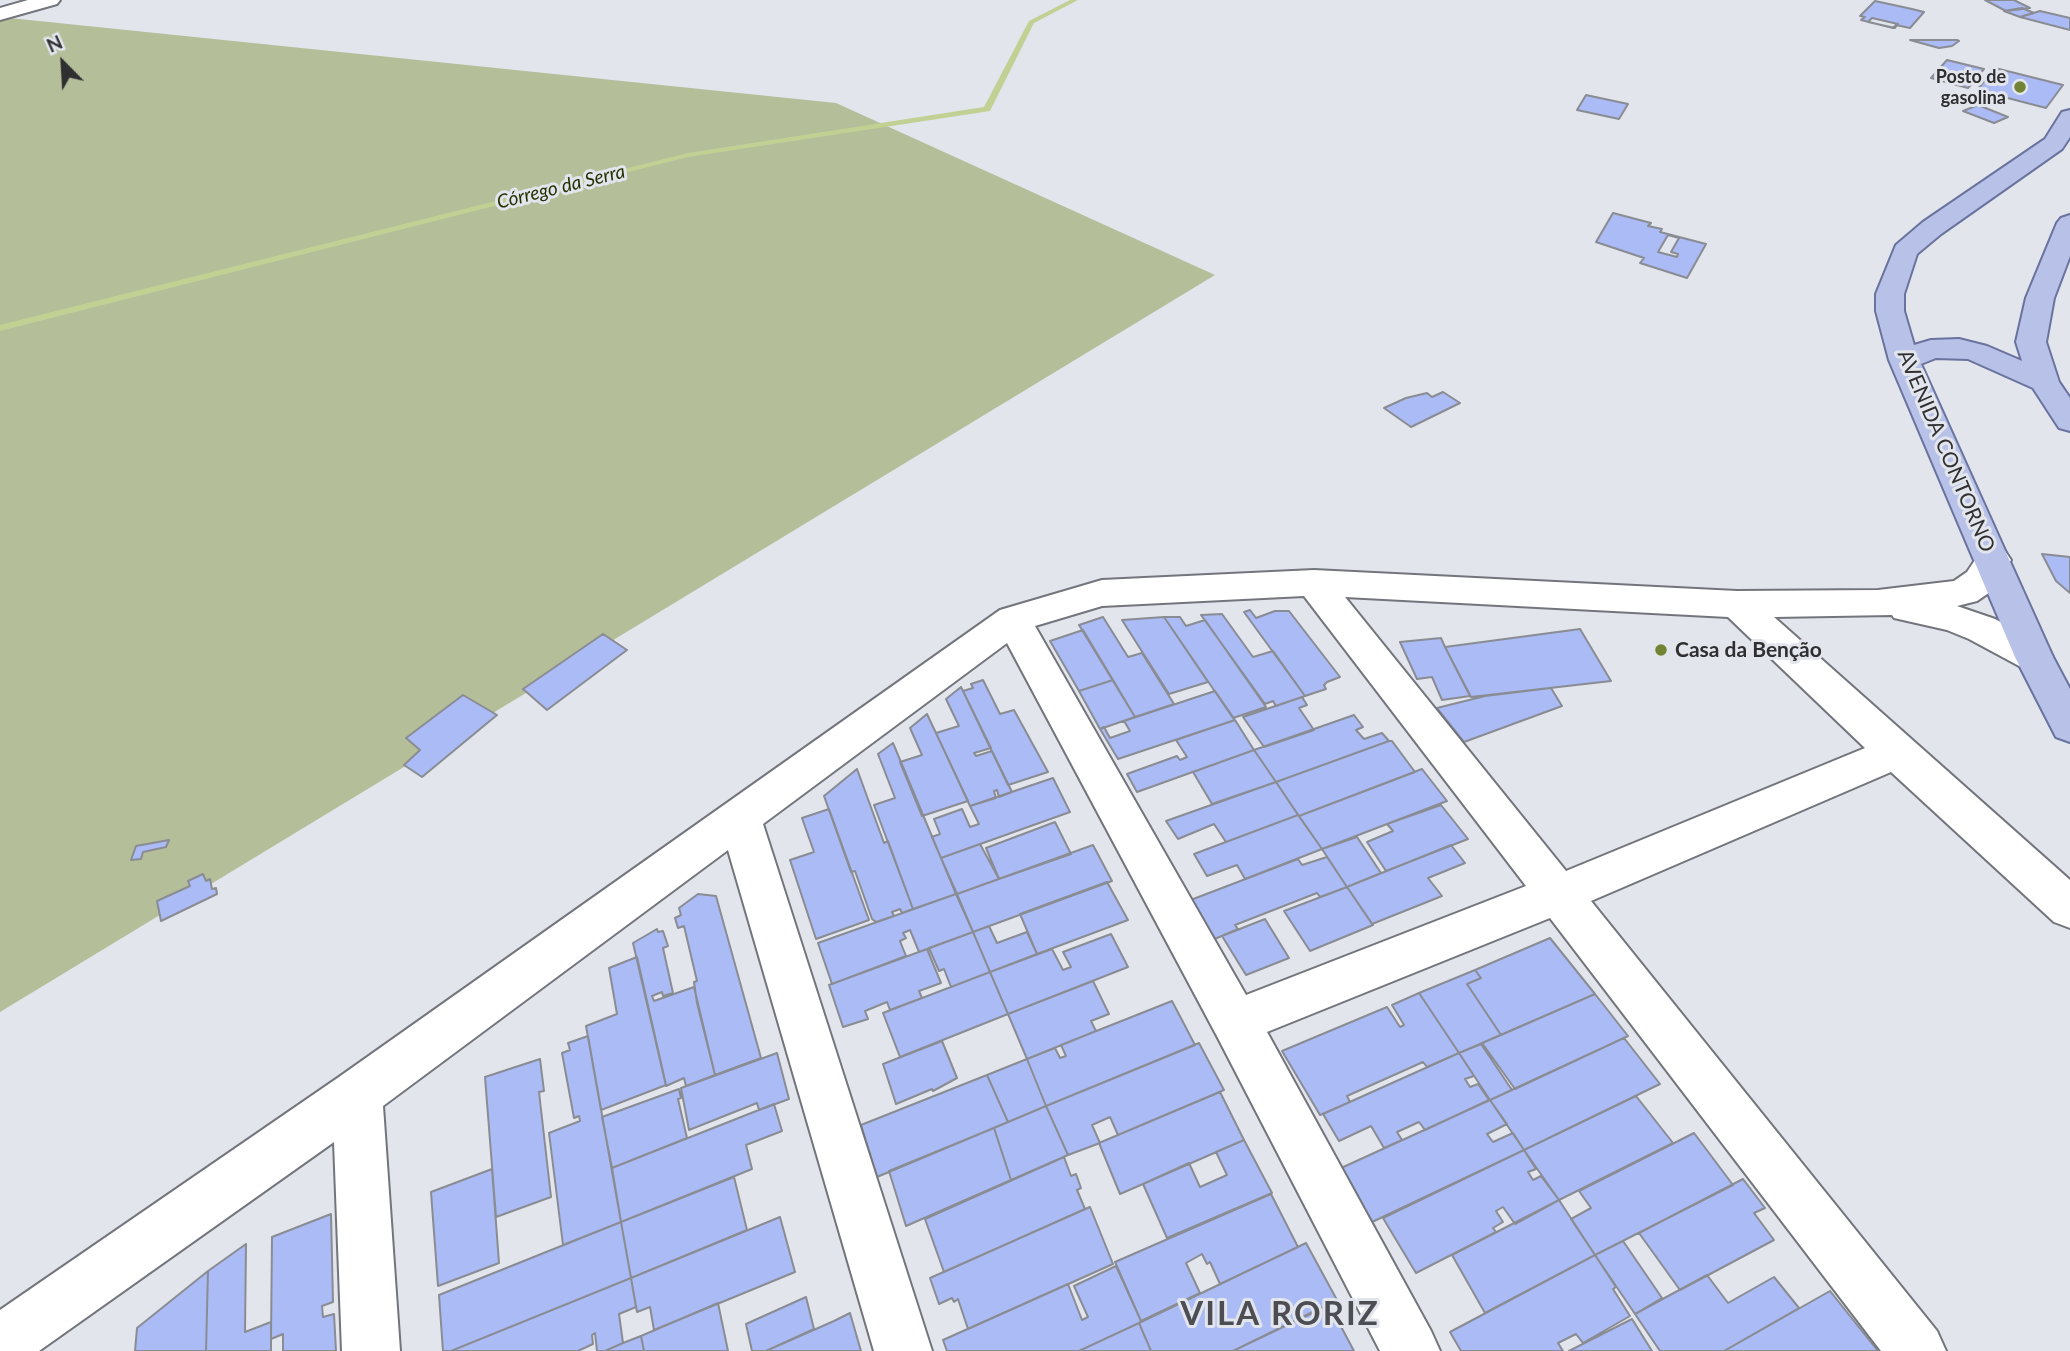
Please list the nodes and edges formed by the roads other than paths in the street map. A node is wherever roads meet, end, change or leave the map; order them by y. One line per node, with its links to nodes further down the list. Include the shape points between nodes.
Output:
1 (50, 0): 2 (street)
2 (0, 14)
3 (2070, 117): 4 (main road, AVENIDA CONTORNO)
4 (2062, 151): 6 (main road, AVENIDA CONTORNO, via 1932,228 1905,251 1890,294 1890,311)
5 (2070, 223): 7 (main road, via 2032,324 2031,342)
6 (1904, 360): 7 (main road, via 1931,349 1959,348); 9 (main road, AVENIDA CONTORNO)
7 (2044, 382): 8 (main road)
8 (2070, 421)
9 (1993, 561): 11 (street, via 1980,581 1964,592); 14 (main road, AVENIDA CONTORNO)
10 (1314, 583): 12 (street); 13 (street, via 1102,593); 18 (street)
11 (1878, 603): 12 (street); 14 (street, via 1952,618)
12 (1737, 604): 16 (street)
13 (1013, 620): 17 (street); 20 (street)
14 (2034, 657): 15 (main road, AVENIDA CONTORNO)
15 (2070, 726)
16 (1896, 752): 18 (street); 19 (street)
17 (739, 817): 21 (street); 24 (street)
18 (1557, 894): 20 (street); 26 (street)
19 (2070, 908)
20 (1235, 1022): 25 (street)
21 (357, 1095): 22 (street); 23 (street)
22 (0, 1344)
23 (371, 1351)
24 (903, 1351)
25 (1411, 1351)
26 (1917, 1351)

